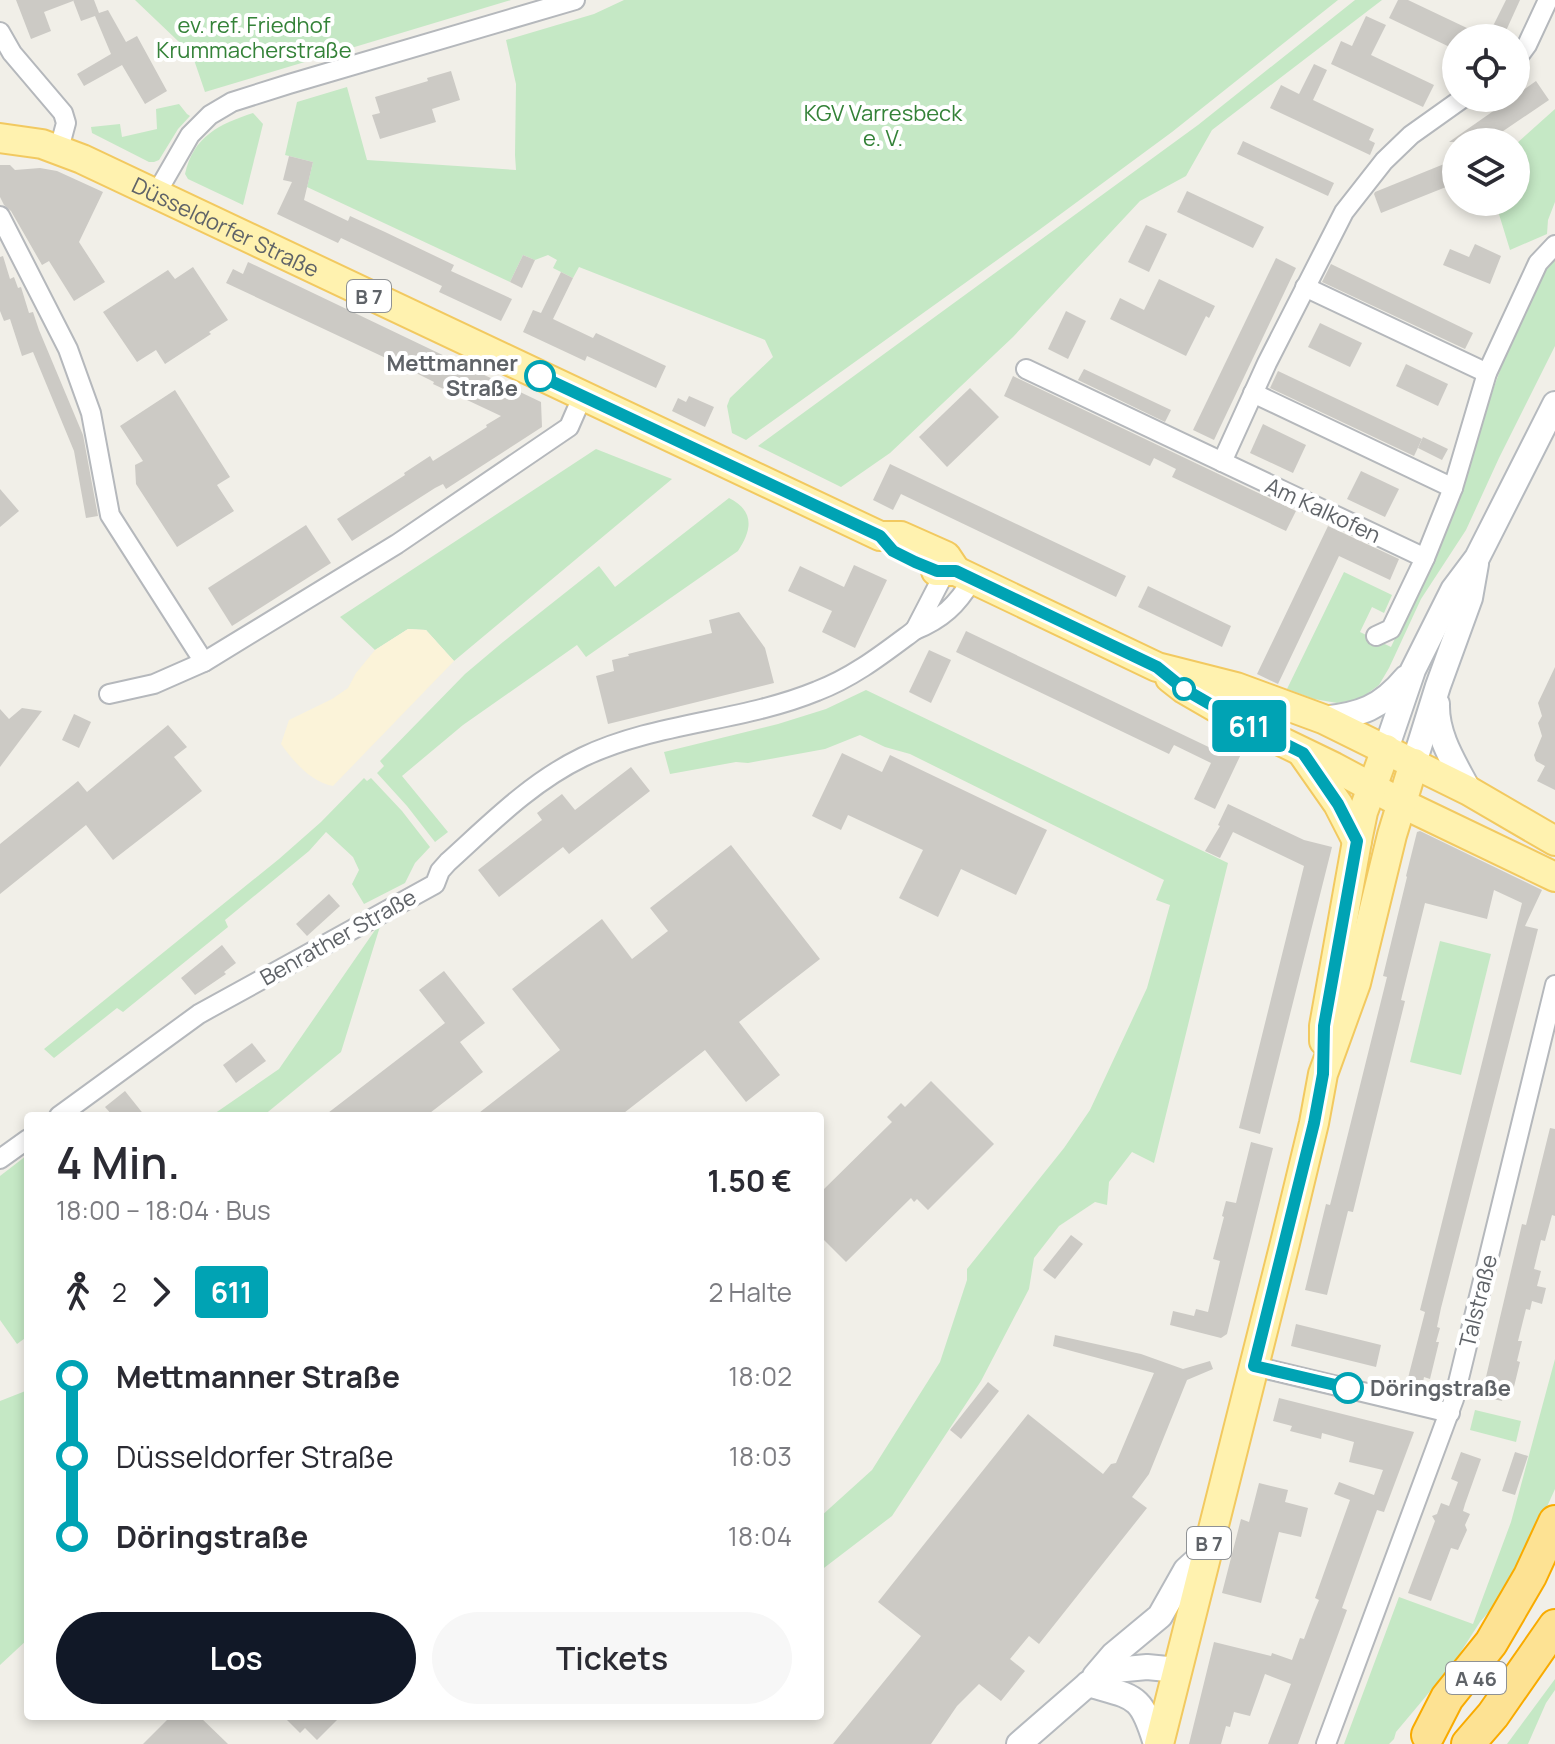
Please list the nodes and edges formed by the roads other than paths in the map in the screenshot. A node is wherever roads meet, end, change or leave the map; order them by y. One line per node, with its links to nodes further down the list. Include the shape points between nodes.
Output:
1 (575, 0): 8 (street, via 232,102 190,135)
2 (1548, 0): 4 (street)
3 (0, 32): 7 (street, via 63,113 66,123)
4 (1530, 40)
5 (1443, 112): 11 (street, via 1375,171 1344,212)
6 (0, 138): 7 (main road, Düsseldorfer Straße / B 7)
7 (59, 149): 8 (main road, Düsseldorfer Straße / B 7)
8 (156, 194): 15 (main road, Düsseldorfer Straße / B 7)
9 (0, 216): 24 (street, via 68,349 91,413 110,515)
10 (1555, 245): 13 (street, via 1538,263)
11 (1305, 287): 13 (street); 14 (street)
12 (1026, 369): 17 (street, Am Kalkofen)
13 (1487, 373): 18 (street)
14 (1253, 393): 17 (street); 18 (street)
15 (583, 395): 21 (main road, Düsseldorfer Straße / B 7, via 880,536 901,536 946,556); 24 (street, via 569,427 397,544)
16 (1555, 404): 20 (street)
17 (1222, 462): 19 (street, Am Kalkofen)
18 (1453, 488): 19 (street)
19 (1425, 558): 23 (street, via 1391,629)
20 (1477, 558): 26 (street, via 1453,590); 27 (street, via 1470,598)
21 (958, 574): 22 (street, Benrather Straße); 22 (street, Benrather Straße, via 956,603); 25 (main road, Düsseldorfer Straße / B 7)
22 (915, 630): 41 (street, Benrather Straße, via 851,676 816,692 614,744 552,774 448,862 435,884 199,1014)
23 (1376, 636)
24 (204, 662): 28 (street, via 154,684)
25 (1157, 667): 29 (main road, Düsseldorfer Straße / B 7, via 1236,687); 31 (main road, Düsseldorfer Straße / B 7, via 1184,689)
26 (1413, 670): 29 (street, via 1371,709); 30 (street)
27 (1438, 686): 32 (street); 34 (street, via 1438,725)
28 (109, 694)
29 (1323, 719): 30 (main road, Düsseldorfer Straße / B 7)
30 (1386, 749): 32 (main road, Düsseldorfer Straße); 33 (main road, B 7)
31 (1303, 753): 33 (main road, Düsseldorfer Straße / B 7); 36 (main road, B 7)
32 (1414, 763): 34 (main road, Düsseldorfer Straße); 35 (main road, B 7)
33 (1372, 787): 35 (main road, Düsseldorfer Straße); 36 (main road, B 7)
34 (1469, 791): 37 (main road, Düsseldorfer Straße)
35 (1401, 803): 38 (main road, Düsseldorfer Straße); 40 (main road, B 7, via 1356,983)
36 (1357, 841): 40 (main road, B 7, via 1324,1026)
37 (1555, 841)
38 (1555, 877)
39 (1555, 985): 45 (street, Talstraße)
40 (1323, 1074): 44 (main road, B 7)
41 (64, 1112)
42 (24, 1142): 43 (street)
43 (0, 1159)
44 (1254, 1366): 45 (street); 47 (main road, B 7)
45 (1450, 1413): 55 (street, Talstraße)
46 (1555, 1522): 52 (highway, via 1491,1643 1447,1698)
47 (1208, 1550): 50 (main road, B 7); 51 (street, via 1186,1570 1160,1616)
48 (1555, 1560): 52 (highway, A 46, via 1503,1643)
49 (1555, 1626): 56 (highway, A 46)
50 (1178, 1670): 51 (street, via 1115,1670); 54 (main road, B 7)
51 (1088, 1684): 53 (street); 54 (street, via 1141,1704)
52 (1424, 1740)
53 (1019, 1744)
54 (1158, 1744)
55 (1326, 1744)
56 (1468, 1744)

